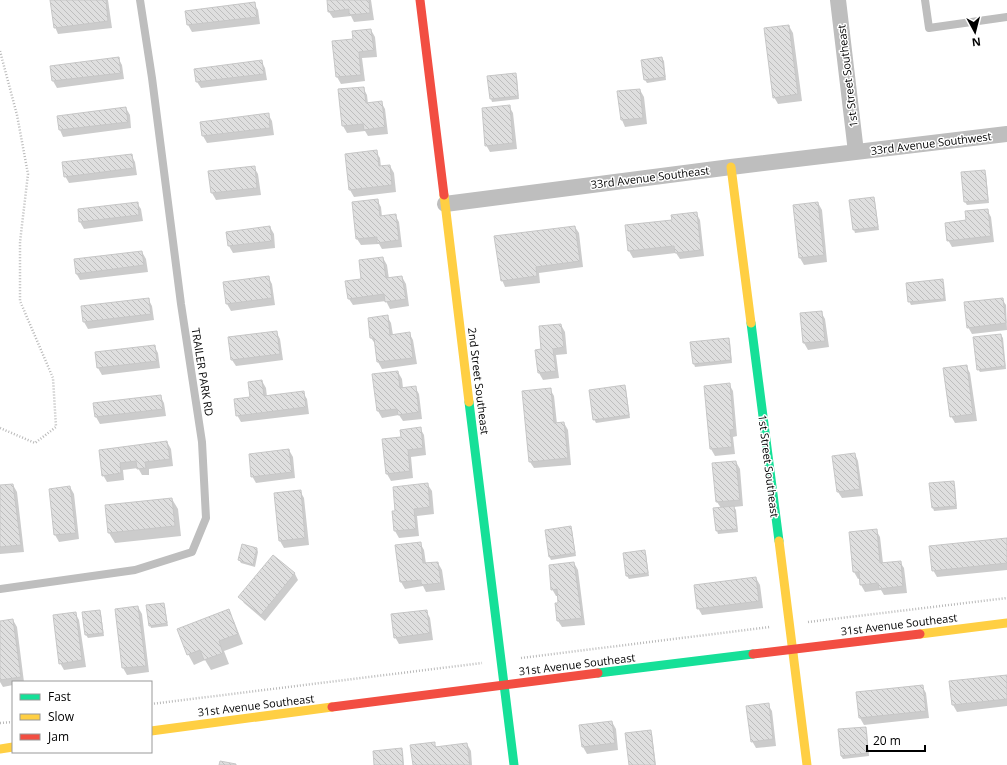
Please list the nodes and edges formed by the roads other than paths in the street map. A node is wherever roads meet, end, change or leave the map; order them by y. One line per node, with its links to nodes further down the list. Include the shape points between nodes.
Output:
1 (140, 0): 10 (lane, TRAILER PARK RD, via 202,442 206,518 192,552 135,570)
2 (420, 0): 9 (street, 2nd Street Southeast)
3 (838, 0): 7 (street, 1st Street Southeast)
4 (925, 0): 5 (lane, via 928,28)
5 (1007, 17)
6 (1007, 134): 7 (street, 33rd Avenue Southwest)
7 (856, 152): 8 (street, 33rd Avenue Southeast)
8 (731, 167): 9 (street, 33rd Avenue Southeast); 12 (street, 1st Street Southeast)
9 (445, 204): 13 (street, 2nd Street Southeast)
10 (0, 589)
11 (1007, 623): 12 (street, 31st Avenue Southeast)
12 (792, 649): 13 (street, 31st Avenue Southeast); 18 (street, 1st Street Southeast)
13 (504, 685): 14 (street, 31st Avenue Southeast); 17 (street, 2nd Street Southeast)
14 (152, 731)
15 (12, 747): 16 (street)
16 (0, 749)
17 (514, 765)
18 (807, 765)

